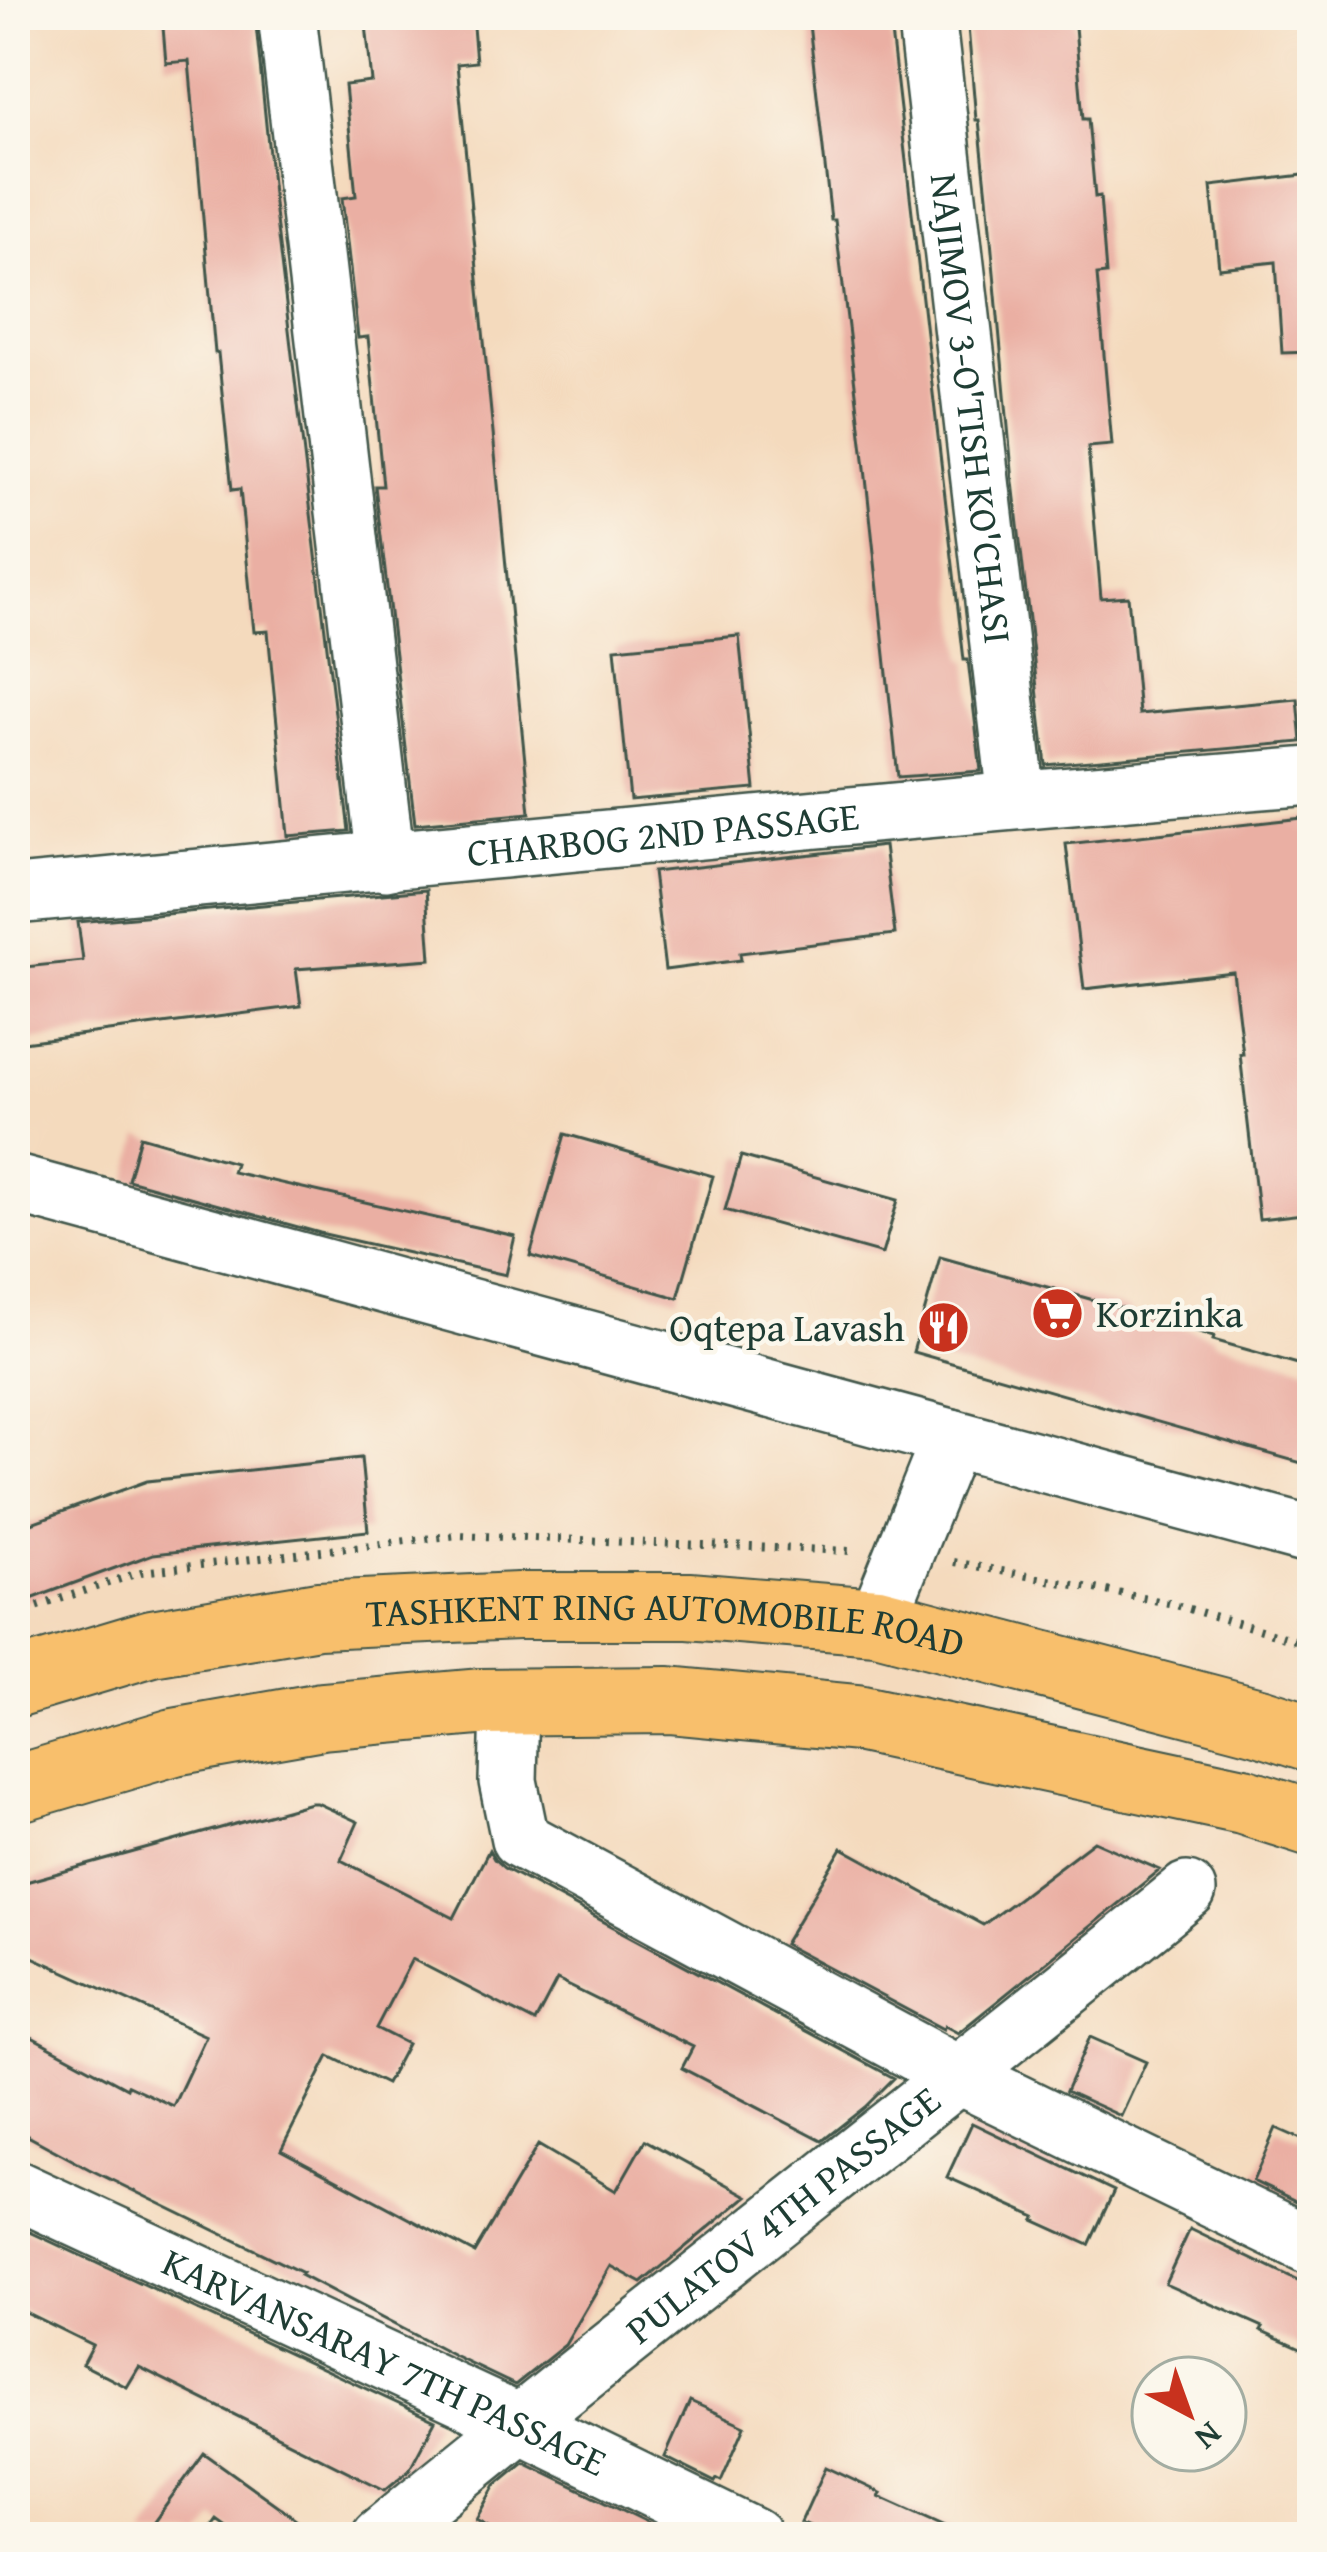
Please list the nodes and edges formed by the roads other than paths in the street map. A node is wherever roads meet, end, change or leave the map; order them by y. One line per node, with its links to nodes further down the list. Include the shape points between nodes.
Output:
1 (287, 15): 5 (street)
2 (926, 15): 4 (street, NAJIMOV 3-O'TISH KO'CHASI)
3 (1312, 776): 4 (street, CHARBOG 2ND PASSAGE)
4 (1017, 799): 5 (street, CHARBOG 2ND PASSAGE)
5 (386, 862): 6 (street, CHARBOG 2ND PASSAGE)
6 (15, 895)
7 (15, 1184): 8 (street)
8 (952, 1438): 9 (street); 10 (street)
9 (1312, 1535)
10 (877, 1621): 11 (highway, TASHKENT RING AUTOMOBILE ROAD, via 689,1606 318,1615 152,1643); 13 (highway, TASHKENT RING AUTOMOBILE ROAD)
11 (15, 1684)
12 (510, 1702): 14 (highway, TASHKENT RING AUTOMOBILE ROAD, via 322,1716 174,1742); 15 (highway, TASHKENT RING AUTOMOBILE ROAD, via 669,1700 857,1718); 17 (street, via 508,1781 520,1839)
13 (1312, 1738)
14 (15, 1790)
15 (1312, 1823)
16 (1187, 1891): 17 (street, PULATOV 4TH PASSAGE)
17 (960, 2076): 19 (street); 20 (street, PULATOV 4TH PASSAGE)
18 (15, 2189): 20 (street, KARVАNSARАY 7TH PASSAGE)
19 (1312, 2247)
20 (518, 2423): 21 (street, PULATOV 4TH PASSAGE); 22 (street, KARVАNSARАY 7TH PASSAGE)
21 (380, 2537)
22 (753, 2537)

